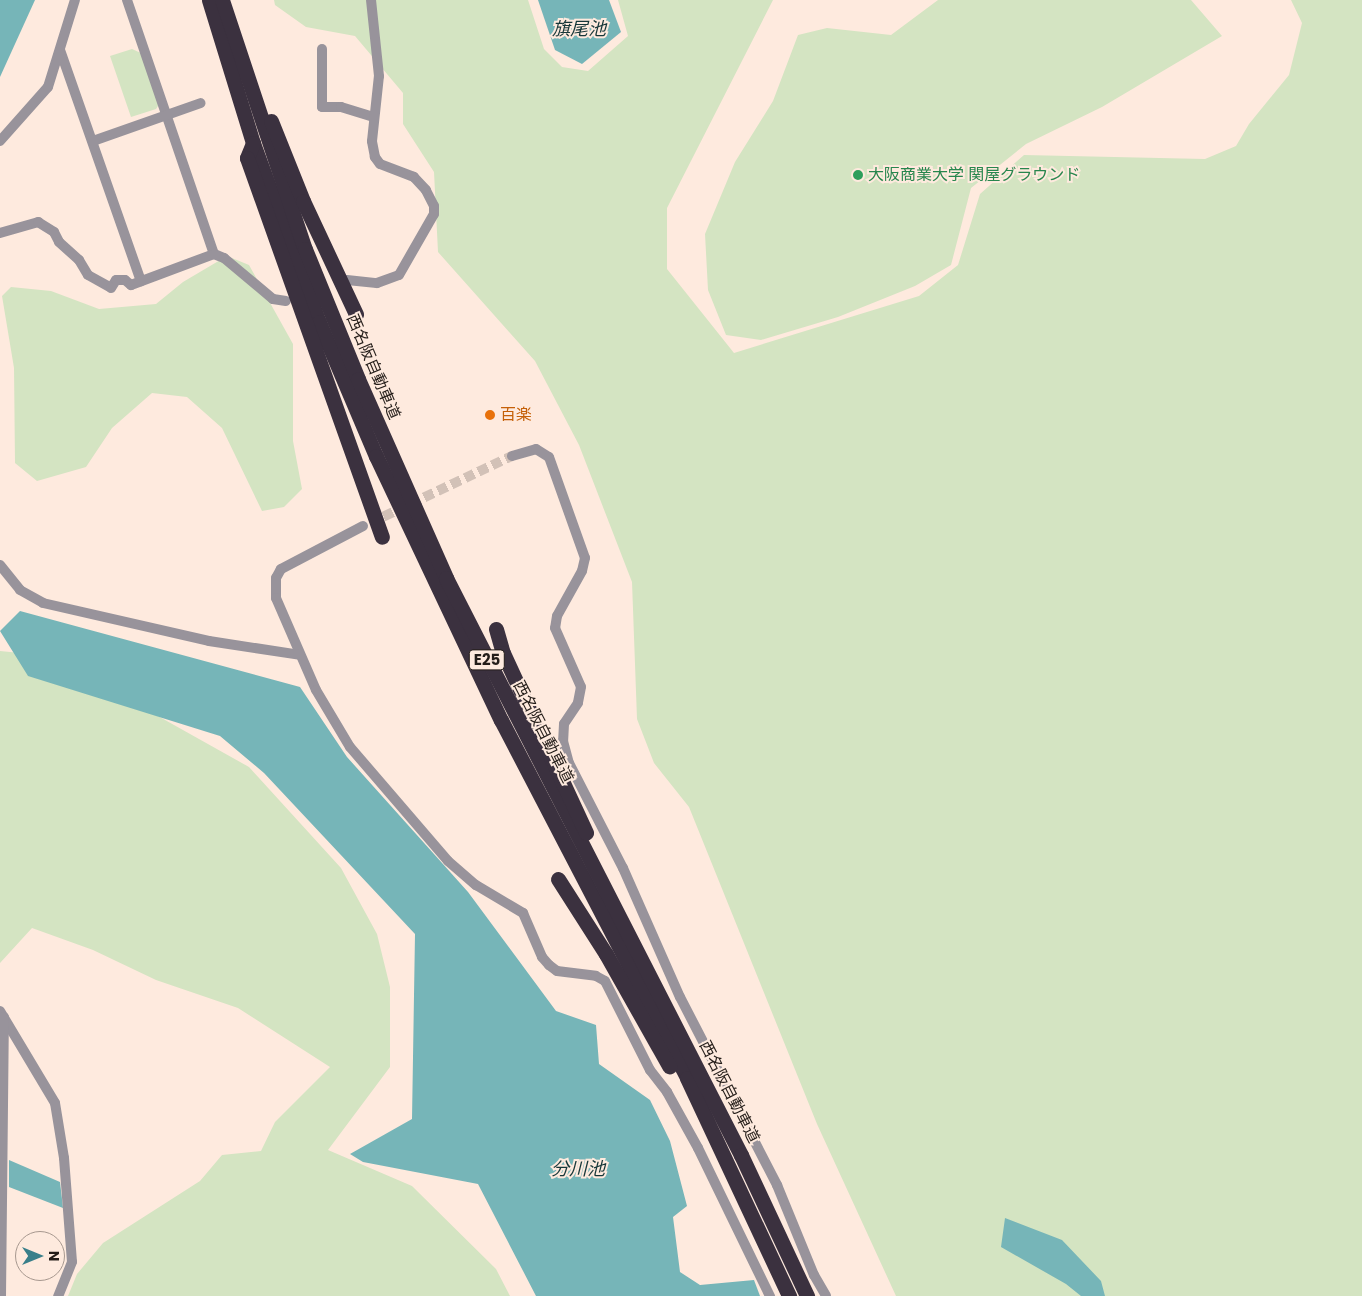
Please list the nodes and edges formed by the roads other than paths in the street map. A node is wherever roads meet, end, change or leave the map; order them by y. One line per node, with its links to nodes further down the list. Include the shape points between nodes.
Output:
1 (75, 0): 8 (street)
2 (127, 0): 10 (street)
3 (208, 0): 14 (highway, 西名阪自動車道 / E25)
4 (222, 0): 6 (highway, 西名阪自動車道 / E25)
5 (371, 0): 11 (street, via 379,76)
6 (235, 44): 20 (highway, via 244,49 303,201); 28 (highway, 西名阪自動車道 / E25, via 305,249 390,452 477,641)
7 (322, 49): 11 (street, via 322,107 341,107)
8 (60, 50): 12 (street, via 41,98); 13 (street)
9 (201, 104): 10 (street)
10 (166, 117): 13 (street); 16 (street)
11 (374, 117): 17 (street, via 372,141 375,157 380,164 414,177 430,198 434,214 399,275 377,283)
12 (0, 141)
13 (93, 141): 18 (street)
14 (253, 143): 23 (highway, via 247,158); 30 (highway, 西名阪自動車道 / E25, via 323,331 404,520 501,720)
15 (0, 233): 18 (street, via 38,222 54,232 88,275 111,288 116,280 125,280 132,285)
16 (214, 254): 18 (street); 19 (street, via 224,258 273,299)
17 (347, 280)
18 (142, 281)
19 (286, 301)
20 (356, 314)
21 (512, 456): 36 (street, via 536,449 549,457 584,558 582,571 557,616 555,628 580,687 578,703 564,724 563,741 569,763 623,868 680,997 777,1185)
22 (363, 526): 26 (street, via 281,569 276,578 276,598)
23 (382, 537)
24 (0, 565): 26 (street, via 20,590 43,603 209,640)
25 (496, 629): 28 (highway, via 503,653 644,952)
26 (300, 655): 33 (street, via 350,748 448,861 476,886 523,913 542,957 549,965 557,971 596,976 604,982 650,1070 667,1092 698,1148)
27 (558, 879): 30 (highway, via 606,954 671,1068)
28 (642, 963): 35 (highway, 西名阪自動車道 / E25, via 741,1155)
29 (2, 1014): 31 (street); 32 (street, via 56,1103 72,1262)
30 (687, 1078): 34 (highway, 西名阪自動車道 / E25)
31 (1, 1296)
32 (58, 1296)
33 (770, 1296)
34 (789, 1296)
35 (806, 1296)
36 (826, 1296)

